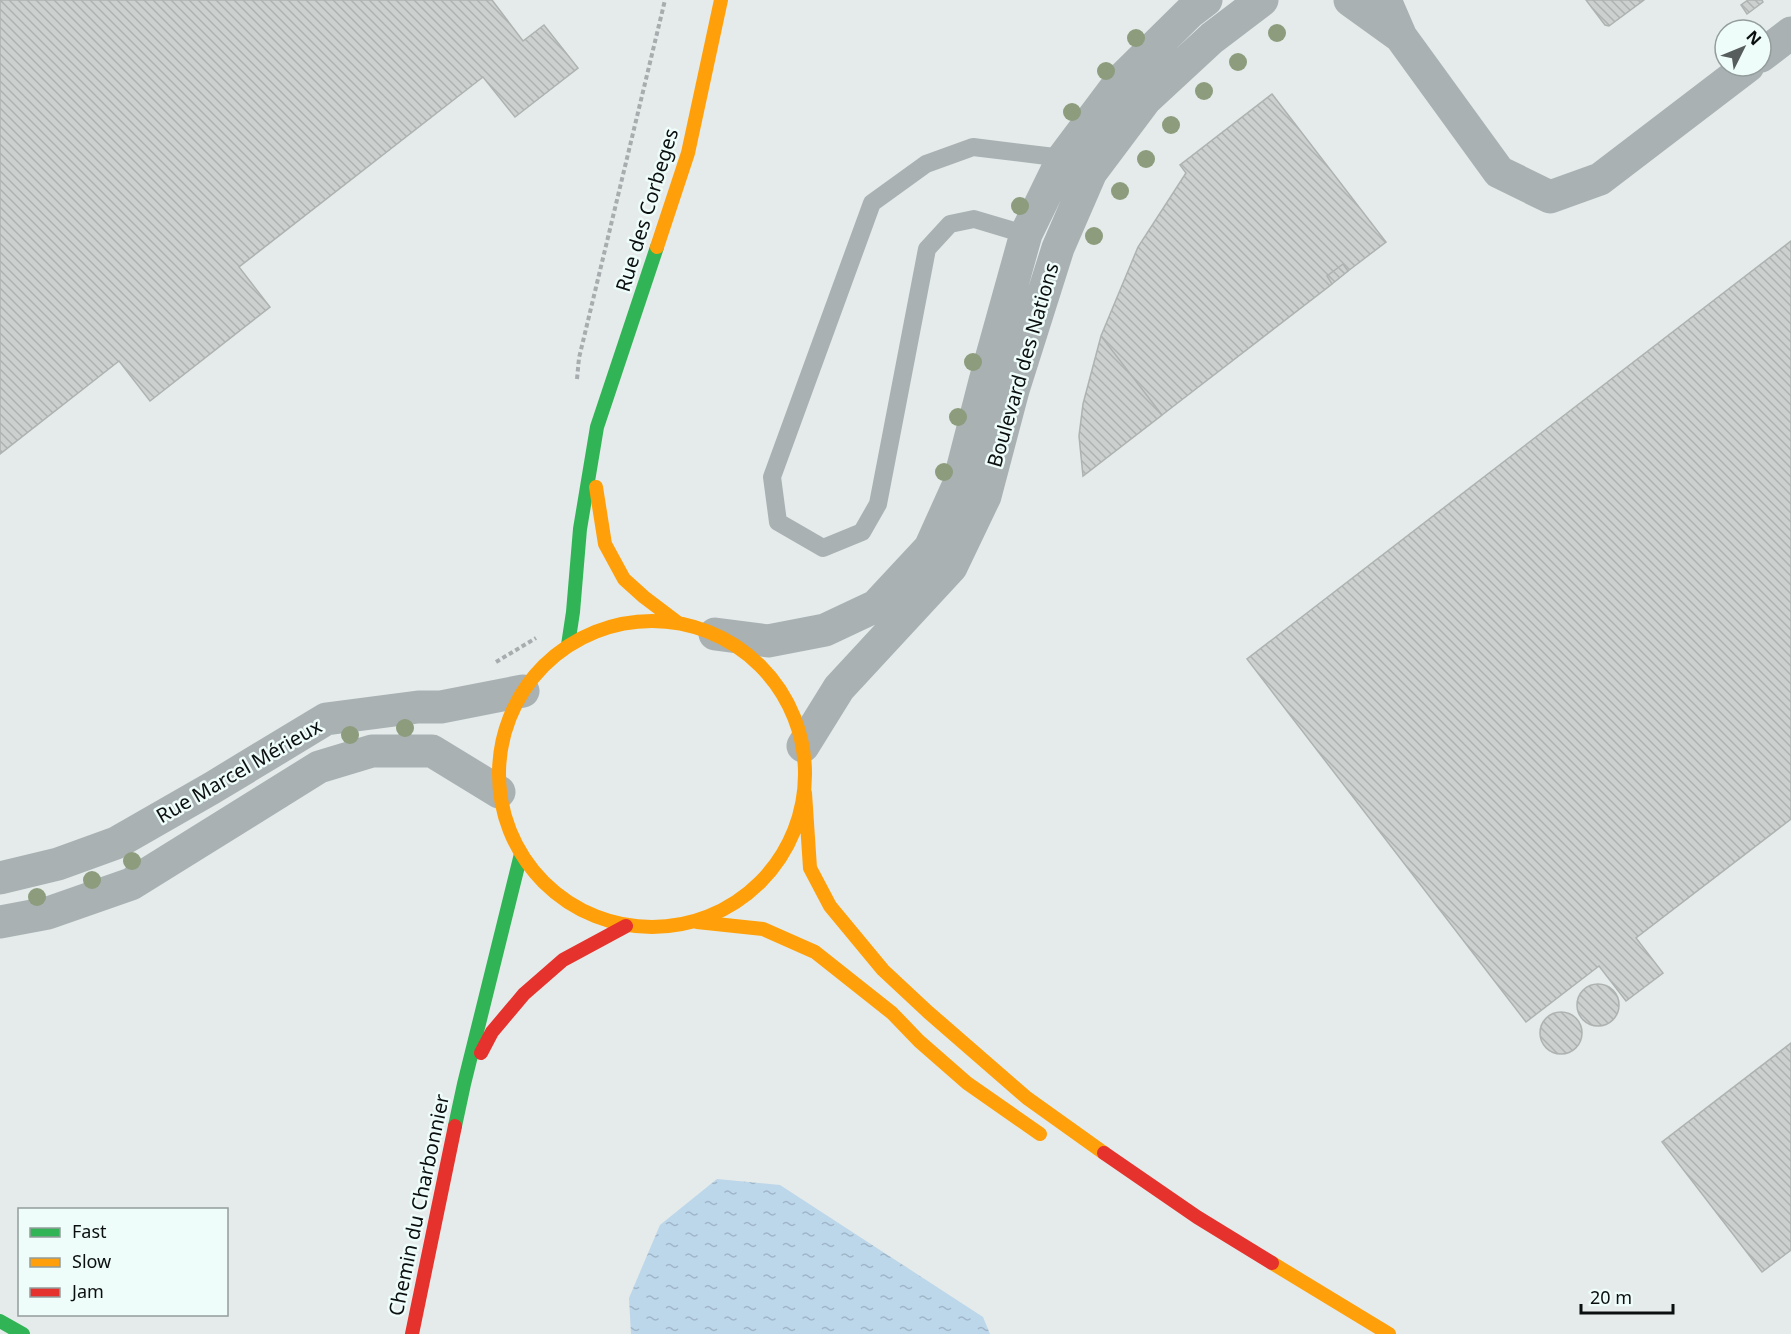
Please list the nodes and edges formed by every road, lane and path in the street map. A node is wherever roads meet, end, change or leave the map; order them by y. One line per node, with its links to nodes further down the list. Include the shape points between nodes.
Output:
1 (664, 0): 14 (path, via 579,358)
2 (721, 0): 15 (main road, Rue des Corbeges, via 688,153)
3 (1206, 0): 11 (street, Boulevard des Nations, via 1123,78)
4 (1262, 0): 13 (street, Boulevard des Nations, via 1212,38 1145,100 1091,172)
5 (1350, 0): 8 (street)
6 (1385, 0): 8 (street)
7 (1791, 33): 9 (street)
8 (1401, 37): 10 (street, via 1499,172 1551,197 1600,179)
9 (1773, 47)
10 (1732, 78)
11 (1063, 158): 12 (street, Boulevard des Nations); 12 (lane, via 973,147 926,164 872,203 772,477 778,522 823,548 862,532 878,504 927,249 950,224 974,219)
12 (1026, 234): 13 (lane); 18 (street, Boulevard des Nations, via 958,486 930,548 876,606 825,630 768,641)
13 (1058, 248): 22 (street, Boulevard des Nations, via 1013,390 986,496 951,567 839,688)
14 (577, 382)
15 (597, 427): 16 (main road, Rue des Corbeges, via 596,488 605,544 624,579); 19 (main road, Rue des Corbeges, via 580,529)
16 (677, 622): 18 (main road); 19 (main road, via 639,621 602,629)
17 (541, 629): 20 (path, via 536,639)
18 (715, 634): 22 (main road, via 747,653 773,679 792,710)
19 (568, 645): 21 (main road, via 543,665)
20 (493, 664)
21 (523, 691): 23 (main road, via 507,723 499,759); 26 (street, Rue Marcel Mérieux, via 441,707 326,719 116,843 58,864)
22 (803, 746): 24 (main road)
23 (499, 792): 25 (main road, via 506,824); 27 (street, Rue Marcel Mérieux, via 432,751 372,751 319,767 131,884 48,913)
24 (805, 794): 28 (main road, via 796,828 781,859 758,886 730,907); 35 (main road, via 810,868 830,906 883,970 928,1012 1027,1098 1187,1211)
25 (520, 854): 29 (main road, via 548,887 584,912); 30 (main road, Chemin du Charbonnier)
26 (0, 878)
27 (0, 922)
28 (697, 922): 29 (main road, via 662,928); 31 (main road, via 763,929 815,952 892,1013 967,1083)
29 (626, 926): 30 (main road, Chemin du Charbonnier, via 563,960 524,994 492,1032)
30 (464, 1084): 34 (main road, Chemin du Charbonnier)
31 (1050, 1141)
32 (0, 1322): 33 (main road)
33 (23, 1334)
34 (412, 1334)
35 (1389, 1334)

